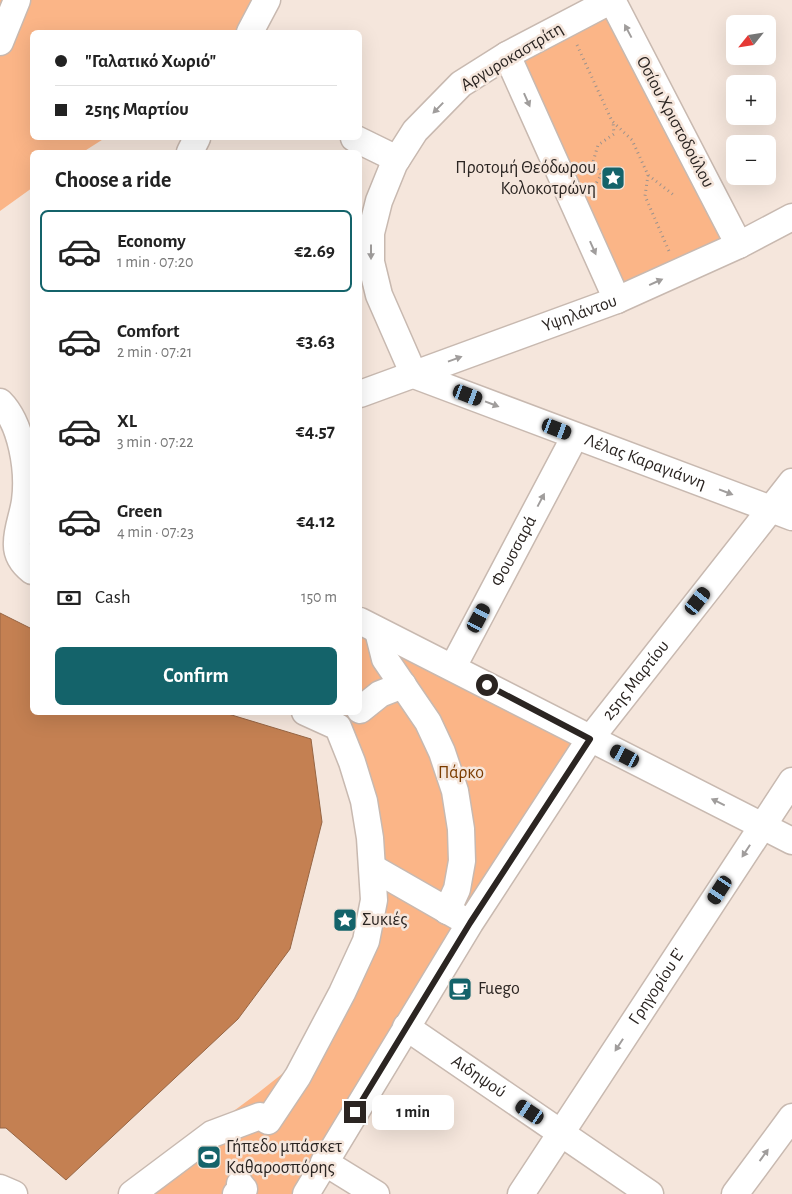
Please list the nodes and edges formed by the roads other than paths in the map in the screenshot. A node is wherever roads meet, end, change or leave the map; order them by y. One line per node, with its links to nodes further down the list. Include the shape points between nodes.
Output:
1 (17, 0): 5 (street)
2 (267, 0): 4 (street)
3 (612, 0): 6 (street, Αργυροκαστρίτη); 10 (street, Οσίου Χριστοδούλου, one-way to 3)
4 (251, 30)
5 (0, 42)
6 (508, 56): 8 (street, Αργυροκαστρίτη, one-way to 8, via 461,84 416,131); 11 (street, one-way to 11)
7 (358, 140): 8 (street)
8 (397, 159): 12 (street, Αργυροκαστρίτη, one-way to 12, via 379,201 371,233 371,262 379,295)
9 (792, 217): 10 (street, Υψηλάντου)
10 (739, 245): 11 (street, Υψηλάντου, one-way to 10)
11 (617, 300): 12 (street, Υψηλάντου, one-way to 11)
12 (414, 375): 13 (street, Υψηλάντου); 15 (street, Λέλας Καραγιάννη, one-way to 15)
13 (362, 393)
14 (0, 402): 18 (street, via 20,438 26,469 26,499 16,544 22,563)
15 (575, 436): 17 (street, Λέλας Καραγιάννη, one-way to 17); 20 (street, Φουσσαρά, one-way to 15)
16 (792, 482): 17 (street, 25ης Μαρτίου)
17 (781, 513): 25 (street, 25ης Μαρτίου)
18 (30, 569)
19 (369, 626): 20 (street); 21 (street, via 385,659)
20 (453, 667): 25 (street)
21 (403, 685): 22 (street, via 380,694); 30 (street, via 428,722 455,791 462,861 457,889)
22 (362, 708)
23 (321, 715): 24 (street)
24 (347, 720): 29 (street, via 352,762 364,801)
25 (590, 739): 27 (street, one-way to 25); 30 (street, 25ης Μαρτίου)
26 (792, 780): 27 (street, Γρηγορίου Ε')
27 (763, 825): 28 (street); 33 (street, Γρηγορίου Ε', one-way to 33)
28 (792, 841)
29 (373, 868): 30 (street); 37 (street, via 374,900 366,942 298,1076 268,1121 260,1116 212,1134)
30 (458, 917): 31 (street, 25ης Μαρτίου)
31 (406, 1027): 33 (street, Αιδηψού); 34 (street, 25ης Μαρτίου)
32 (792, 1117): 42 (street, one-way to 32)
33 (561, 1133): 40 (street, Γρηγορίου Ε'); 41 (street, Αιδηψού)
34 (324, 1162): 38 (street, 25ης Μαρτίου); 39 (street)
35 (0, 1188): 36 (street)
36 (14, 1194)
37 (132, 1194)
38 (306, 1194)
39 (376, 1194)
40 (522, 1194)
41 (650, 1194)
42 (735, 1194)

